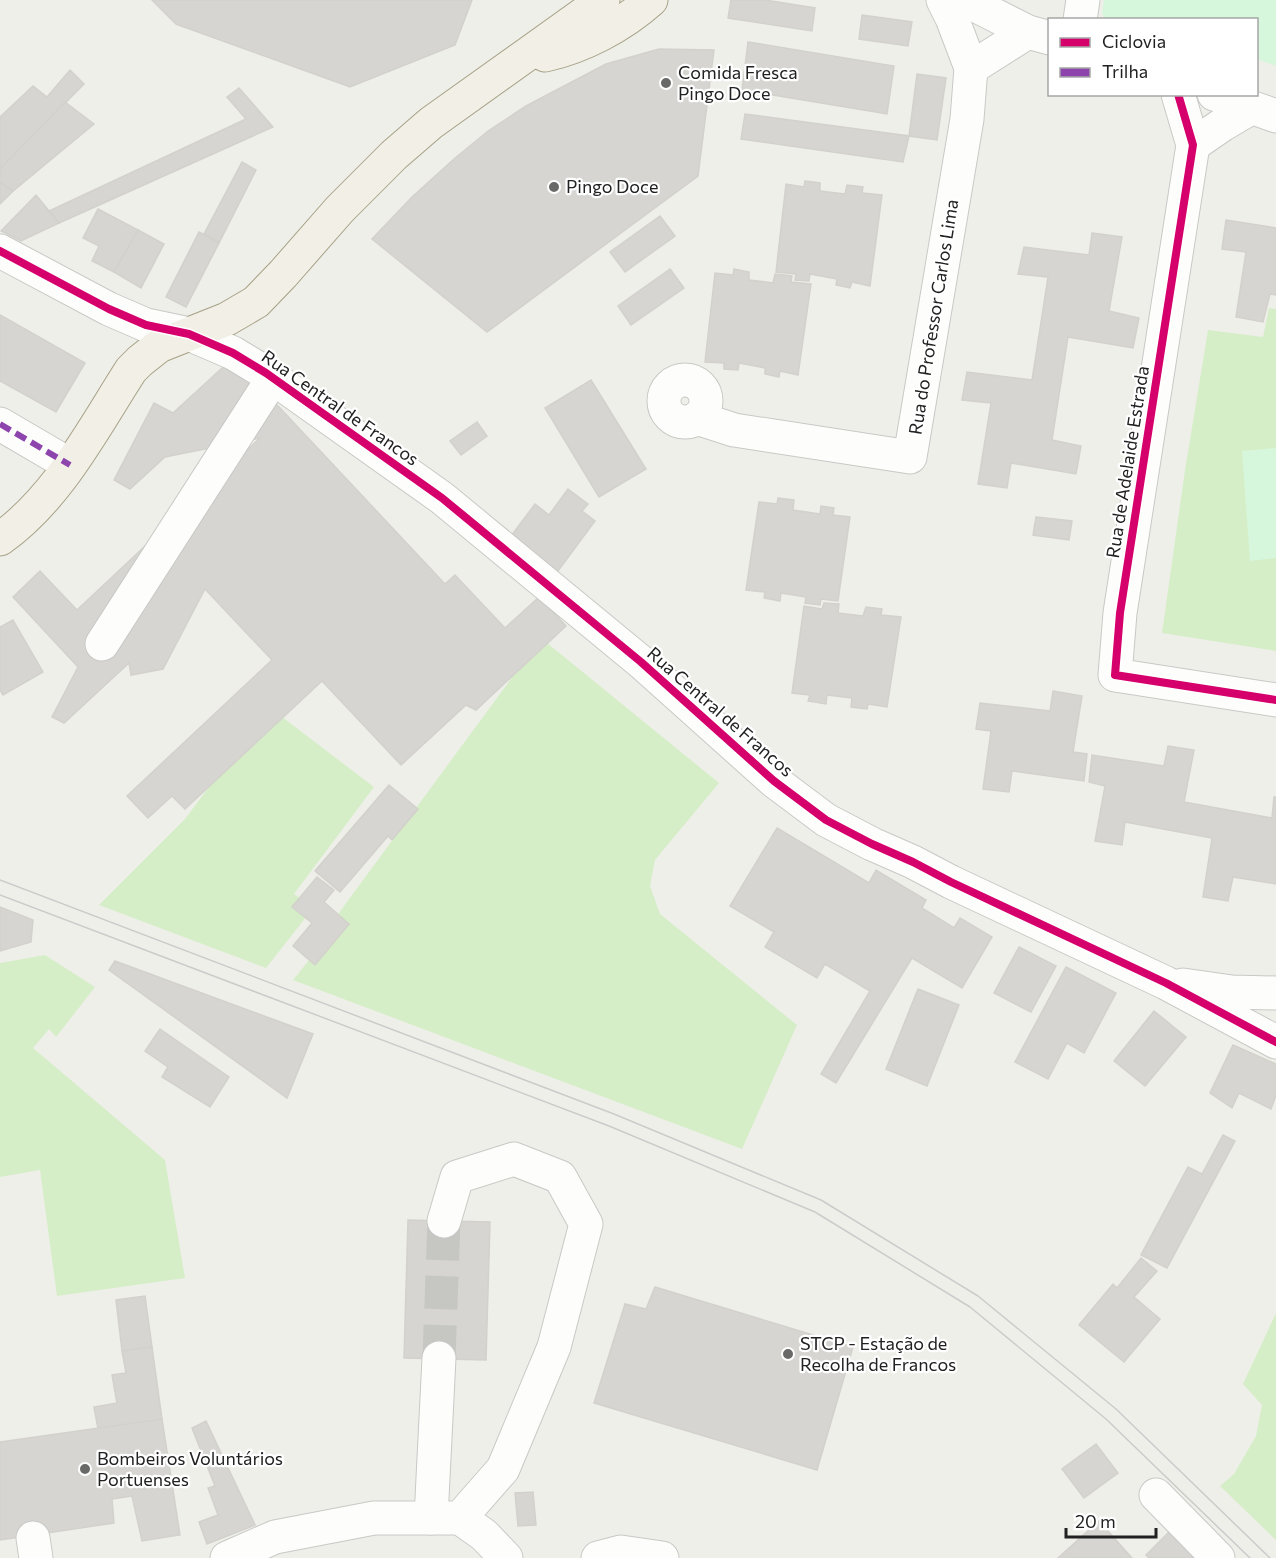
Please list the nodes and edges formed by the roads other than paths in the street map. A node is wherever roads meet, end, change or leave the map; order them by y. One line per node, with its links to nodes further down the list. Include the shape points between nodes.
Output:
1 (603, 0): 8 (main road)
2 (651, 0): 8 (main road, via 593,38 561,52)
3 (943, 0): 9 (street, Rua do Professor Carlos Lima)
4 (965, 0): 7 (street)
5 (1083, 0): 6 (street)
6 (1080, 18)
7 (1039, 35): 9 (street)
8 (519, 61): 15 (main road, via 431,123 394,155 256,302 227,320)
9 (971, 68): 17 (street, Rua do Professor Carlos Lima, via 967,119 910,457 734,430)
10 (1179, 96): 13 (street, Rua de Adelaide Estrada)
11 (1220, 96): 12 (street)
12 (1264, 112): 13 (street, via 1222,125)
13 (1193, 146): 22 (street, Rua de Adelaide Estrada, via 1120,613 1115,675)
14 (0, 251): 15 (street, Rua Central de Francos, via 108,309 146,325)
15 (189, 334): 16 (street, Rua Central de Francos, via 233,353); 19 (main road, via 159,346 131,370)
16 (273, 378): 21 (street); 23 (street, Rua Central de Francos, via 442,498 641,662 774,781 826,820)
17 (697, 418)
18 (0, 424): 19 (street)
19 (70, 465): 20 (main road, via 30,515)
20 (0, 539)
21 (102, 644)
22 (1276, 700)
23 (1166, 983): 24 (street); 25 (street, Rua Central de Francos)
24 (1276, 993)
25 (1276, 1042)
26 (444, 1221): 30 (street, via 457,1177 514,1160 560,1178 586,1224 554,1347 503,1470)
27 (440, 1358): 30 (street)
28 (1155, 1496): 36 (street)
29 (374, 1518): 30 (street); 31 (street, via 275,1537); 32 (street)
30 (445, 1518): 33 (street, via 484,1535)
31 (227, 1558)
32 (279, 1558)
33 (506, 1558)
34 (598, 1558): 35 (street, via 621,1552)
35 (662, 1558)
36 (1218, 1558)

